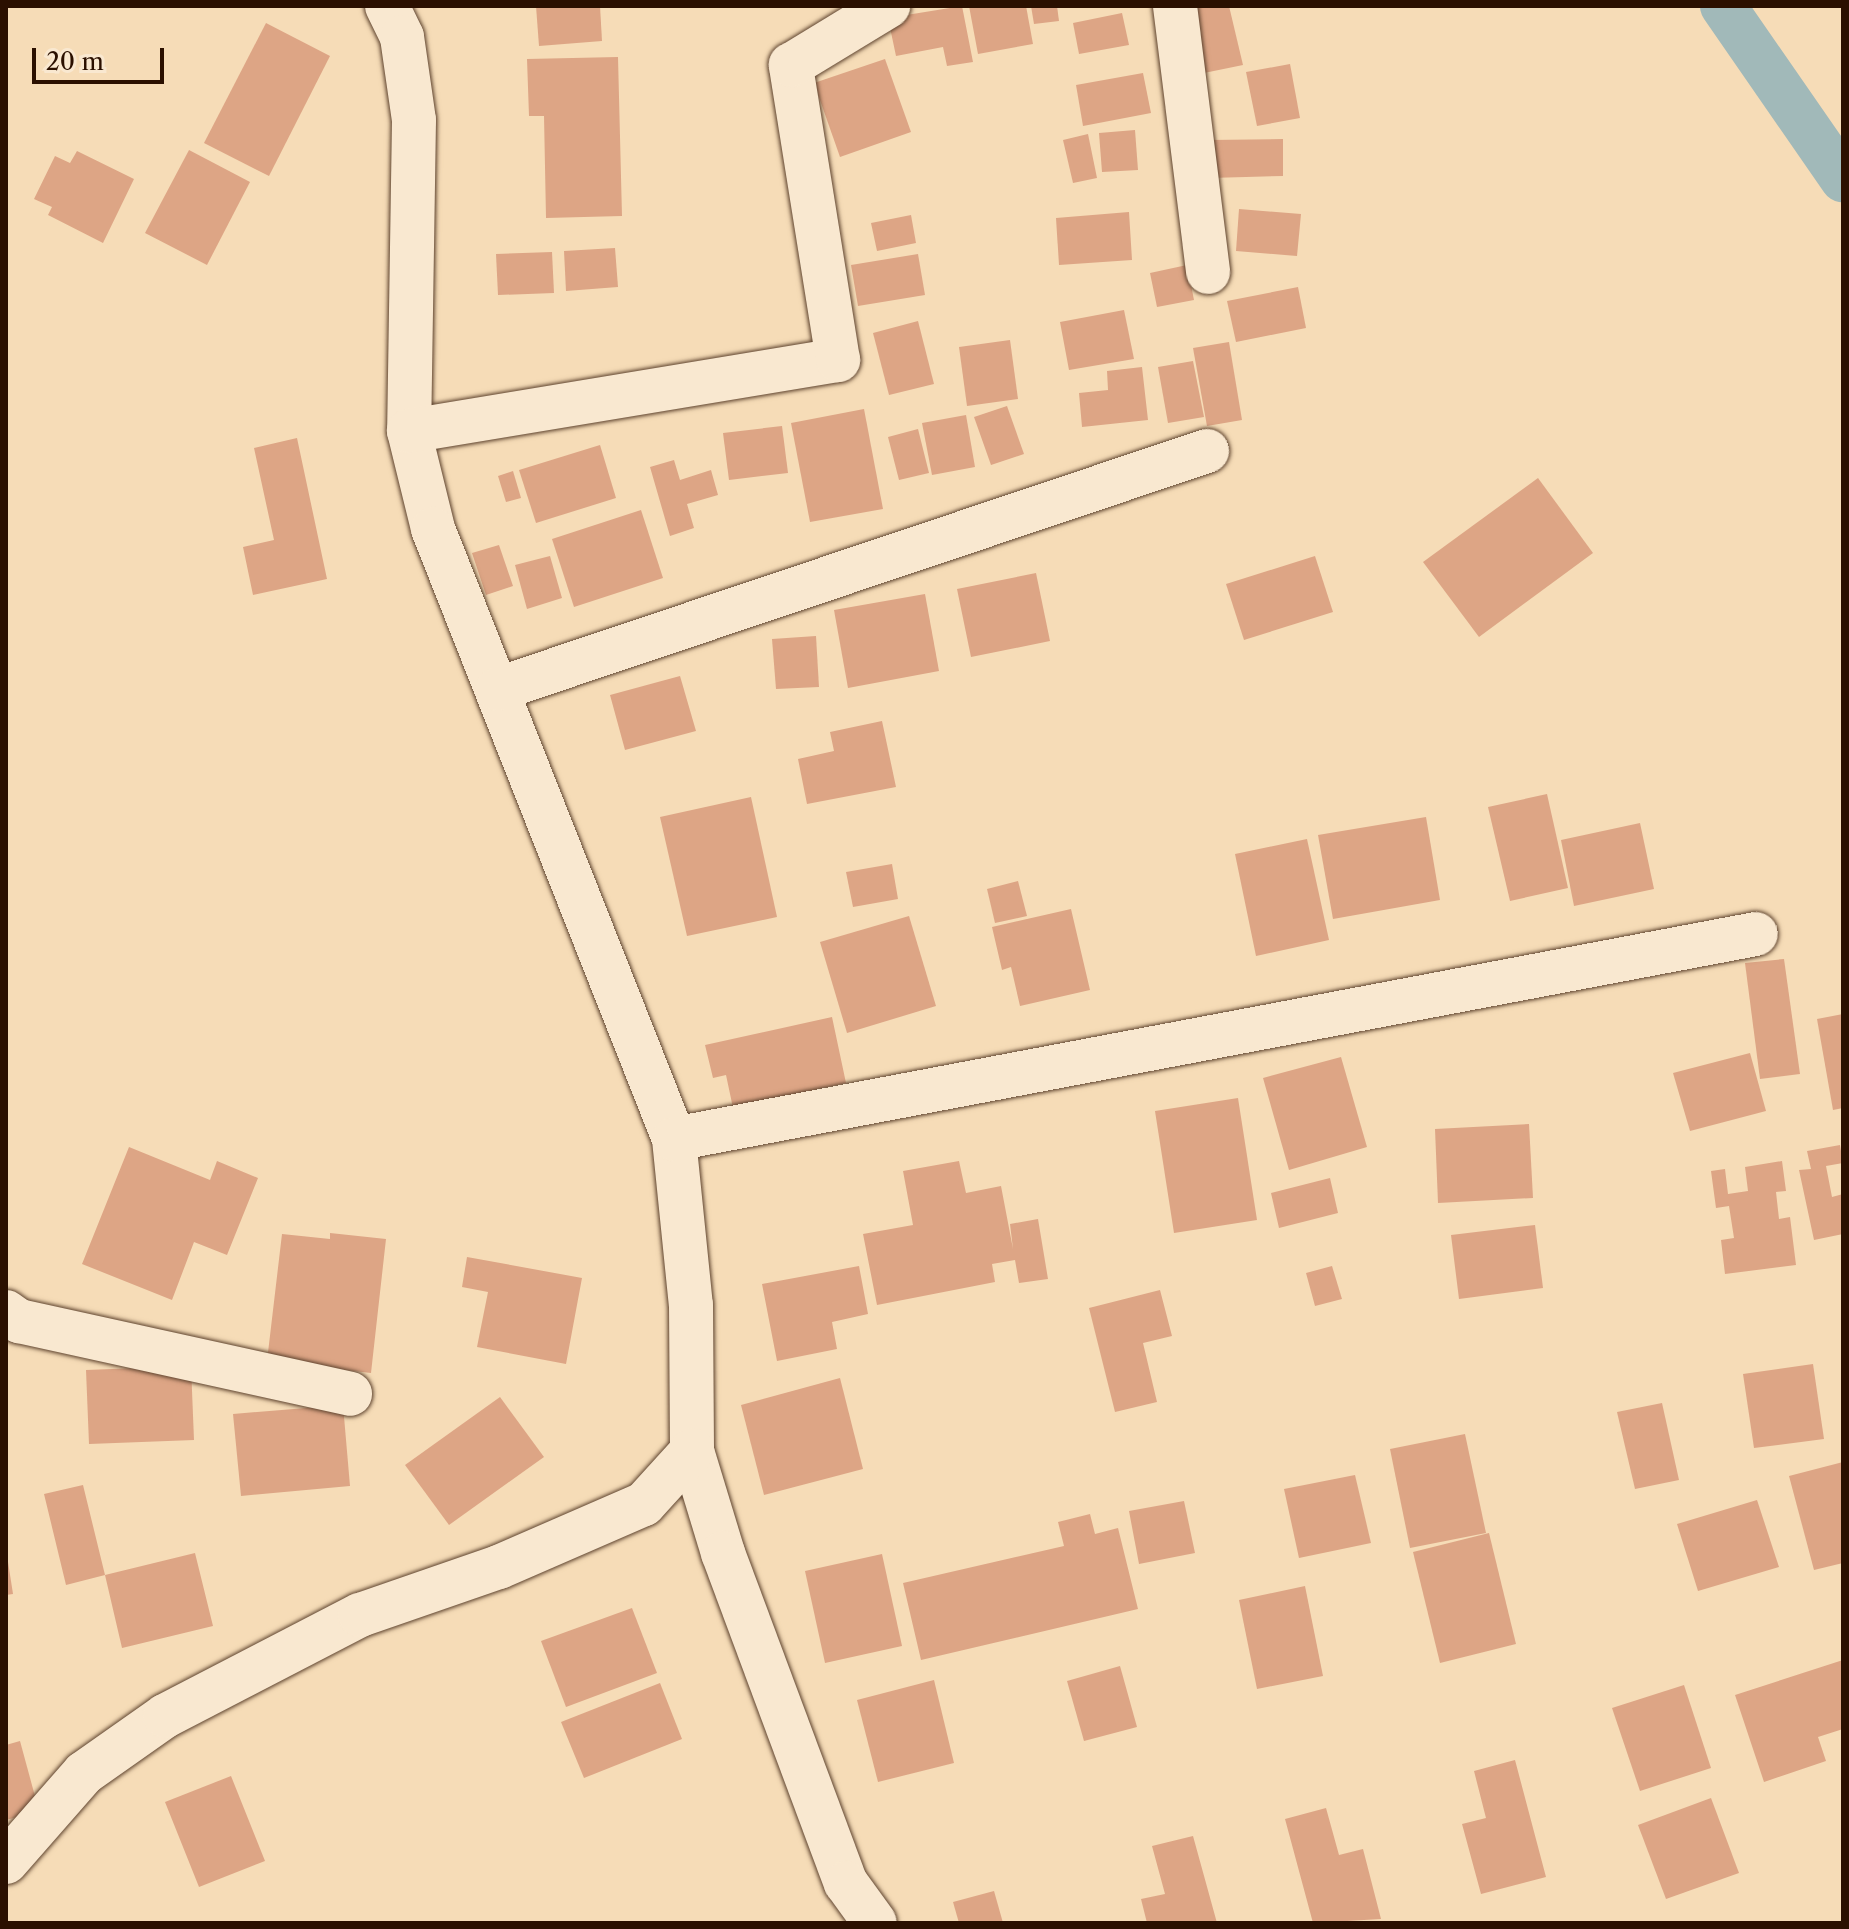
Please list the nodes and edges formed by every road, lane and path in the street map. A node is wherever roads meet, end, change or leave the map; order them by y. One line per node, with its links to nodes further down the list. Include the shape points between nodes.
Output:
1 (387, 6): 5 (street, via 402,37 414,120)
2 (888, 6): 5 (street, via 791,65 838,360)
3 (1175, 6): 4 (street)
4 (1208, 272)
5 (409, 431): 7 (street, via 433,529)
6 (1207, 451): 7 (street)
7 (498, 689): 9 (street)
8 (1756, 934): 9 (street)
9 (674, 1139): 12 (street, via 691,1305)
10 (6, 1312): 11 (street, via 19,1321)
11 (350, 1394)
12 (692, 1451): 13 (street, via 644,1504 499,1567 360,1615 165,1716 84,1773); 14 (street, via 723,1553 846,1883)
13 (6, 1862)
14 (875, 1923)

